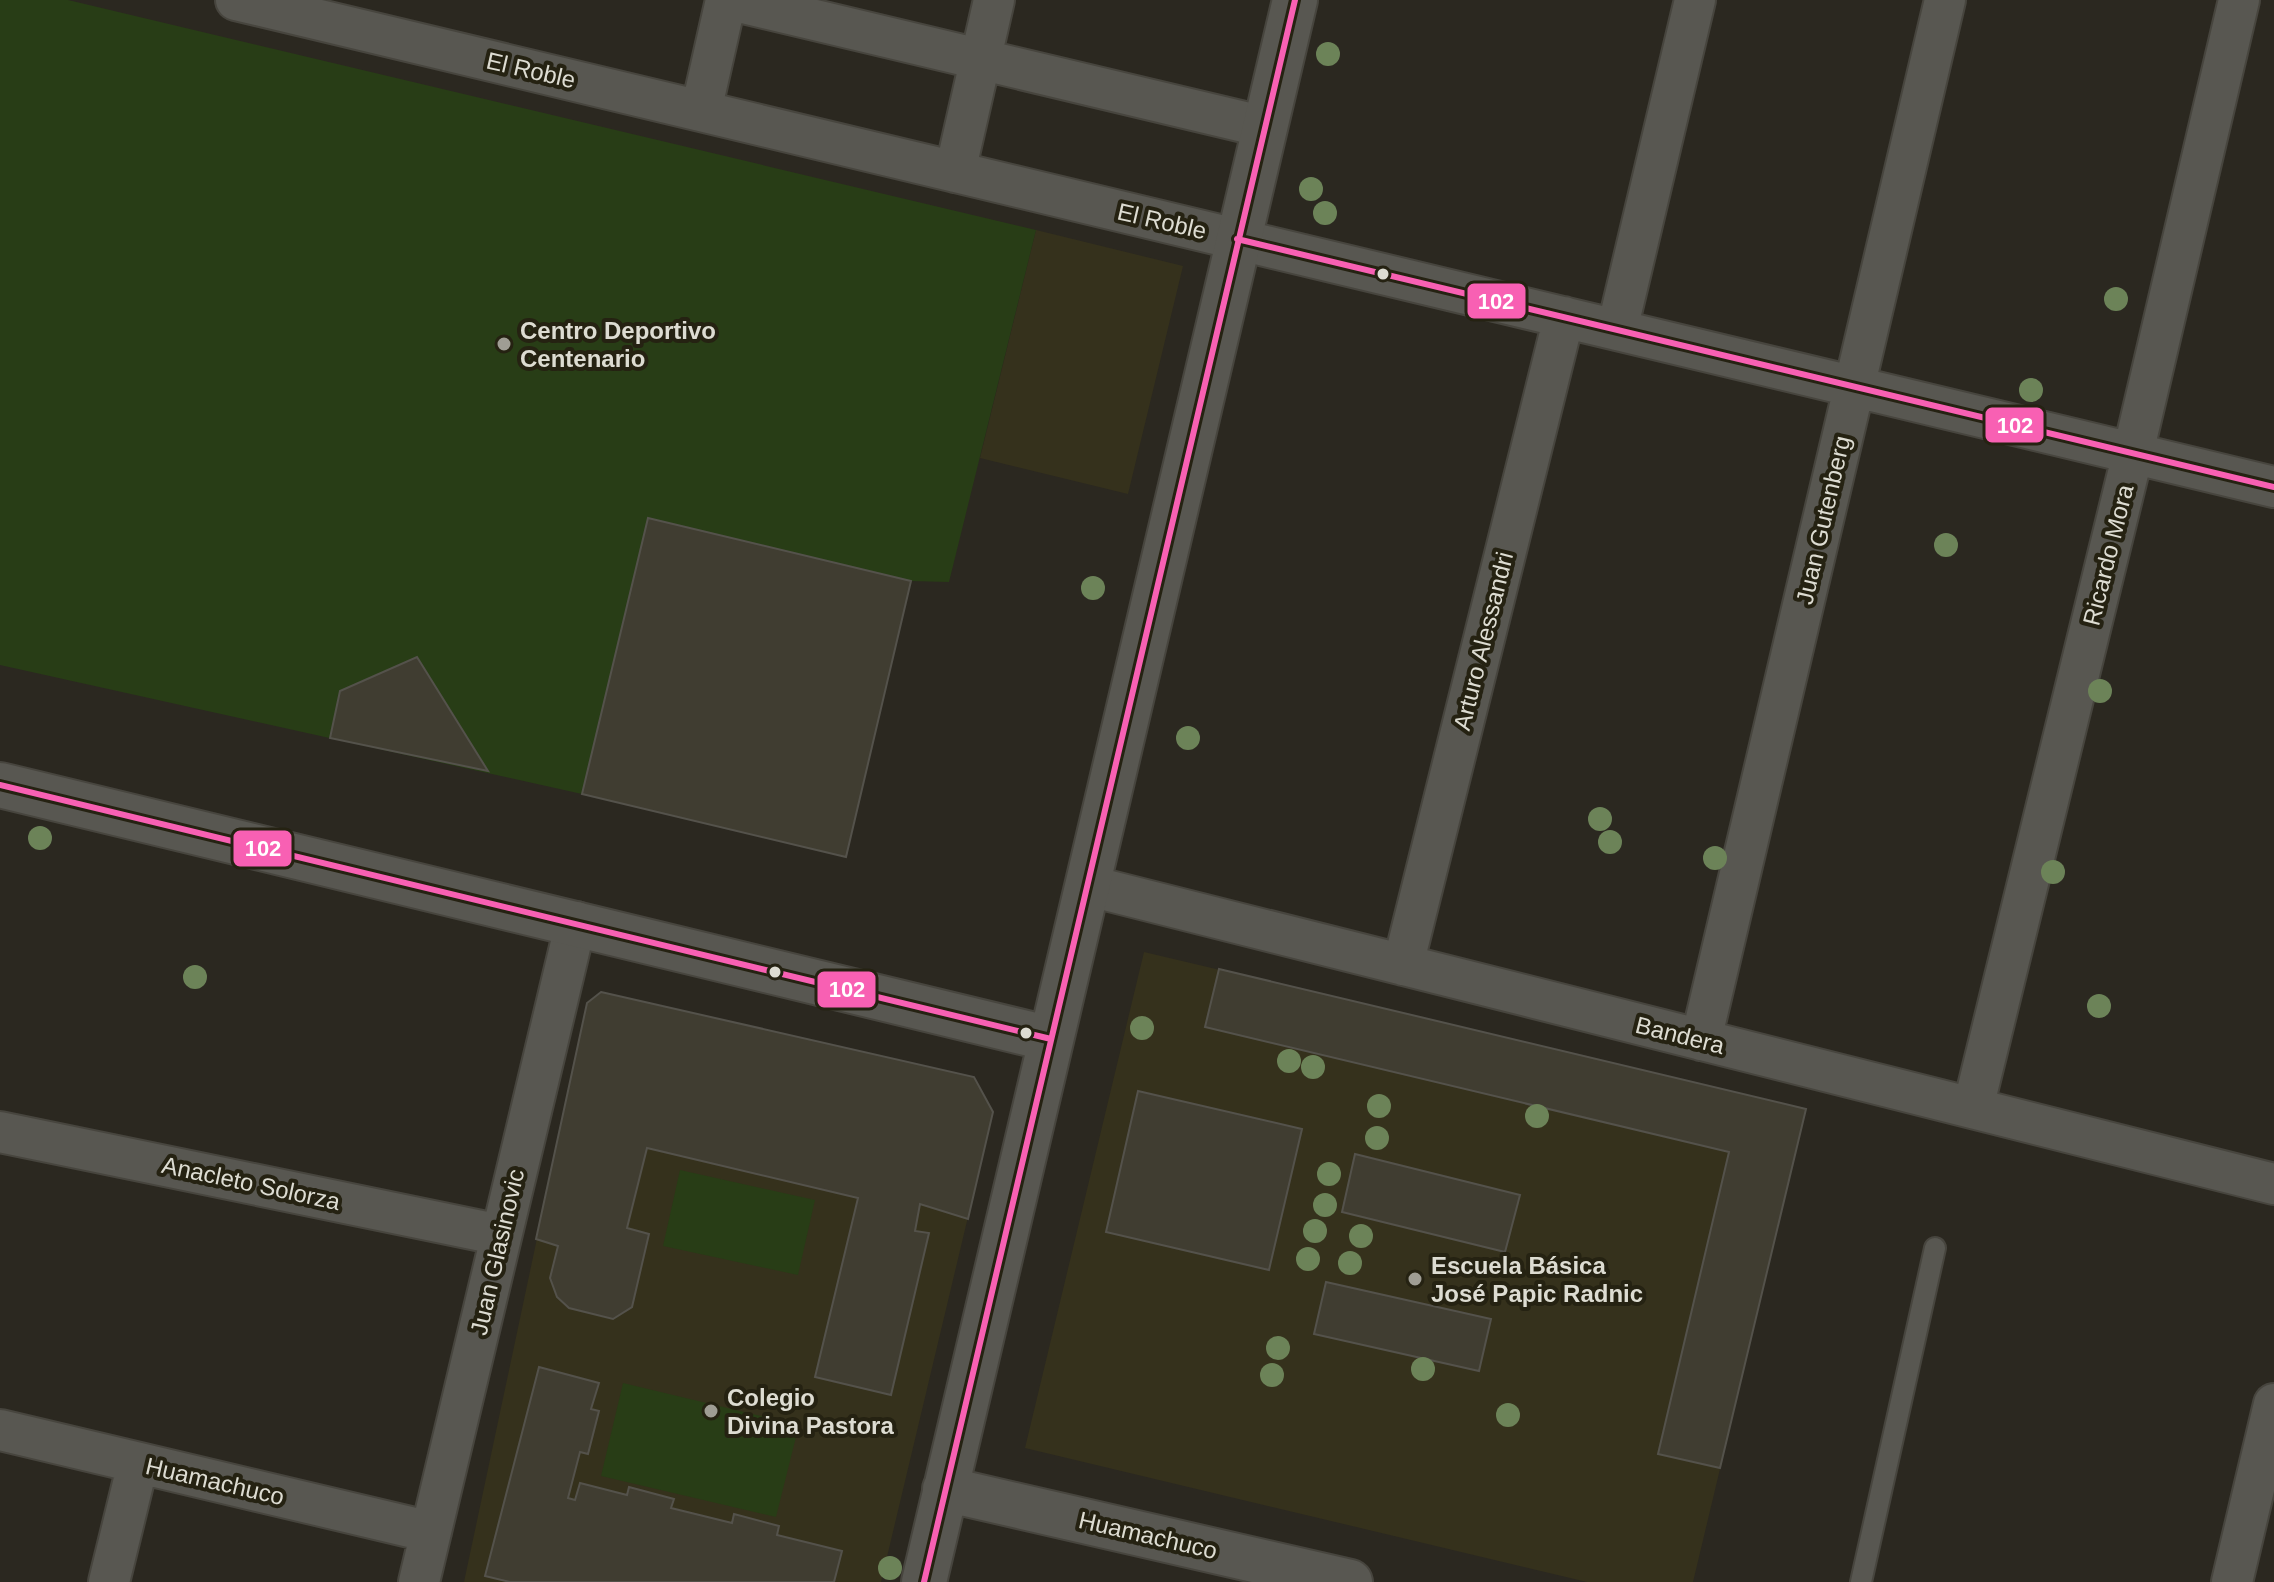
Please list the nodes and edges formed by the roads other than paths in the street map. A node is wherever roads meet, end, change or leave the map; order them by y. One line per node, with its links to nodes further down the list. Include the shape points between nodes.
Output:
1 (236, 0): 9 (street, El Roble)
2 (729, 0): 8 (street); 9 (street)
3 (994, 0): 8 (street)
4 (1295, 0): 10 (street)
5 (1695, 0): 14 (street)
6 (1945, 0): 15 (street, Juan Gutenberg)
7 (2239, 0): 16 (street, Ricardo Mora)
8 (979, 59): 10 (street); 11 (street)
9 (701, 111): 11 (street, El Roble)
10 (1265, 127): 12 (street)
11 (955, 172): 12 (street, El Roble)
12 (1237, 239): 13 (street, El Roble); 19 (street)
13 (1564, 317): 14 (street, El Roble); 21 (street, Arturo Alessandri)
14 (1617, 330): 15 (street, El Roble)
15 (1854, 386): 16 (street, El Roble); 23 (street, Juan Gutenberg)
16 (2133, 453): 17 (street, El Roble); 24 (street, Ricardo Mora)
17 (2274, 487)
18 (0, 785): 20 (street)
19 (1086, 885): 21 (street, Bandera); 22 (street)
20 (576, 922): 22 (street); 27 (street, Juan Glasinovic)
21 (1403, 965): 23 (street, Bandera)
22 (1051, 1039): 33 (street)
23 (1701, 1040): 24 (street, Bandera)
24 (1973, 1108): 26 (street, Bandera)
25 (0, 1132): 27 (street, Anacleto Solorza)
26 (2274, 1184)
27 (501, 1235): 34 (street, Juan Glasinovic)
28 (1935, 1248): 40 (lane)
29 (2274, 1404): 32 (street)
30 (0, 1430): 31 (street, Huamachuco)
31 (138, 1463): 34 (street, Huamachuco); 36 (street)
32 (2266, 1479): 41 (street)
33 (945, 1489): 35 (street, Huamachuco); 38 (street)
34 (431, 1532): 37 (street, Juan Glasinovic)
35 (1275, 1573): 39 (street, Huamachuco)
36 (109, 1582)
37 (419, 1582)
38 (924, 1582)
39 (1350, 1582)
40 (1861, 1582)
41 (2232, 1582)

